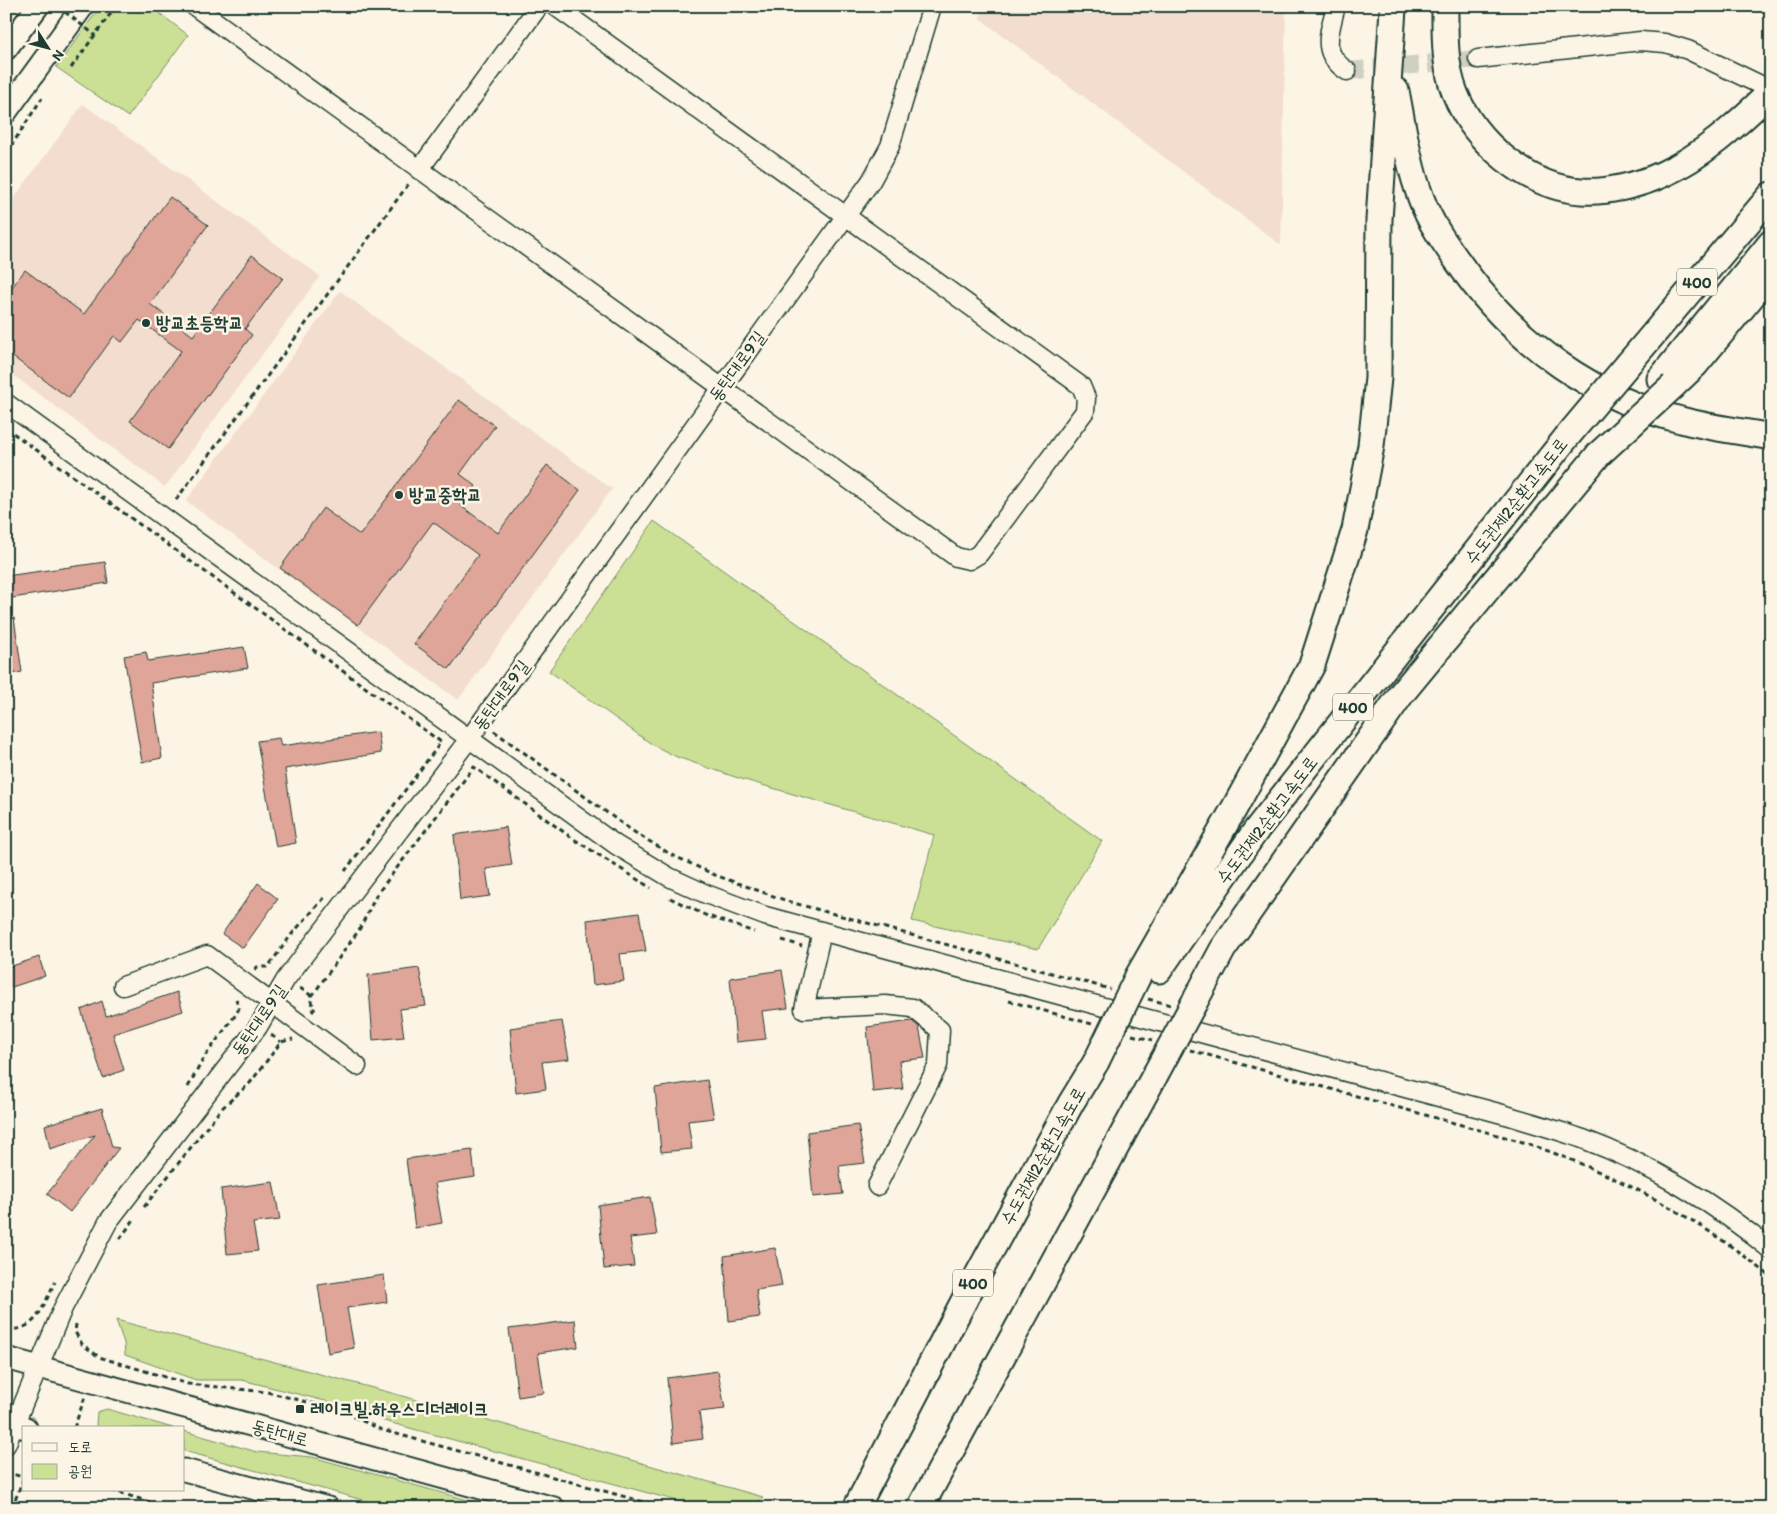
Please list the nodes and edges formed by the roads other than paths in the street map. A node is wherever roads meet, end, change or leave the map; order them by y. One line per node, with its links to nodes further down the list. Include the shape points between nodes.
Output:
1 (38, 6): 10 (main road)
2 (194, 6): 15 (street)
3 (539, 6): 15 (street)
4 (555, 6): 17 (street)
5 (932, 6): 17 (street, 동탄대로9길, via 890,146 871,181)
6 (1336, 6): 12 (street, via 1328,38 1330,54)
7 (1445, 6): 13 (highway, via 1445,51 1455,93 1472,123 1508,160 1556,186 1581,191 1605,190 1660,175 1702,152)
8 (1392, 8): 23 (highway, via 1395,88 1421,198 1440,236 1480,292 1512,327 1545,355 1610,395 1680,420); 26 (highway, via 1379,220 1378,378 1371,446 1355,530 1312,665)
9 (74, 9): 14 (main road)
10 (6, 49)
11 (1478, 59): 13 (street, via 1641,41 1665,43 1688,50)
12 (1347, 72)
13 (1771, 91)
14 (6, 112)
15 (419, 170): 21 (street)
16 (1768, 198): 26 (highway, 수도권제2순환고속도로 / 400, bridge, via 1566,438 1257,829)
17 (846, 216): 21 (street, 동탄대로9길); 21 (street, via 1081,386 1086,398 1084,411 979,554 969,560 956,557)
18 (1771, 243): 20 (highway, 400)
19 (1771, 273): 20 (highway, via 1695,365)
20 (1666, 382): 40 (highway, 수도권제2순환고속도로 / 400, bridge, via 1599,454 1402,693 1223,949)
21 (721, 388): 24 (street, 동탄대로9길)
22 (6, 403): 24 (street)
23 (1771, 437)
24 (470, 739): 25 (street, via 616,844 669,877 765,916); 28 (street, 동탄대로9길)
25 (822, 931): 30 (street, via 804,1009 885,1005 913,1008 940,1030 938,1065); 31 (street, via 1506,1115 1584,1140 1671,1182 1711,1206)
26 (1144, 980): 39 (highway, 수도권제2순환고속도로 / 400, bridge, via 1071,1103)
27 (123, 986): 28 (street, via 207,955)
28 (271, 1002): 29 (street); 33 (street, 동탄대로9길, via 258,1027 108,1222)
29 (358, 1066)
30 (877, 1186)
31 (1771, 1250)
32 (6, 1358): 33 (main road, 동탄대로)
33 (37, 1366): 34 (street, 동탄대로9길); 38 (main road, 동탄대로)
34 (16, 1425): 35 (street, 동탄대로9길)
35 (6, 1446)
36 (185, 1470): 37 (main road)
37 (314, 1506)
38 (554, 1508)
39 (856, 1508)
40 (920, 1508)

